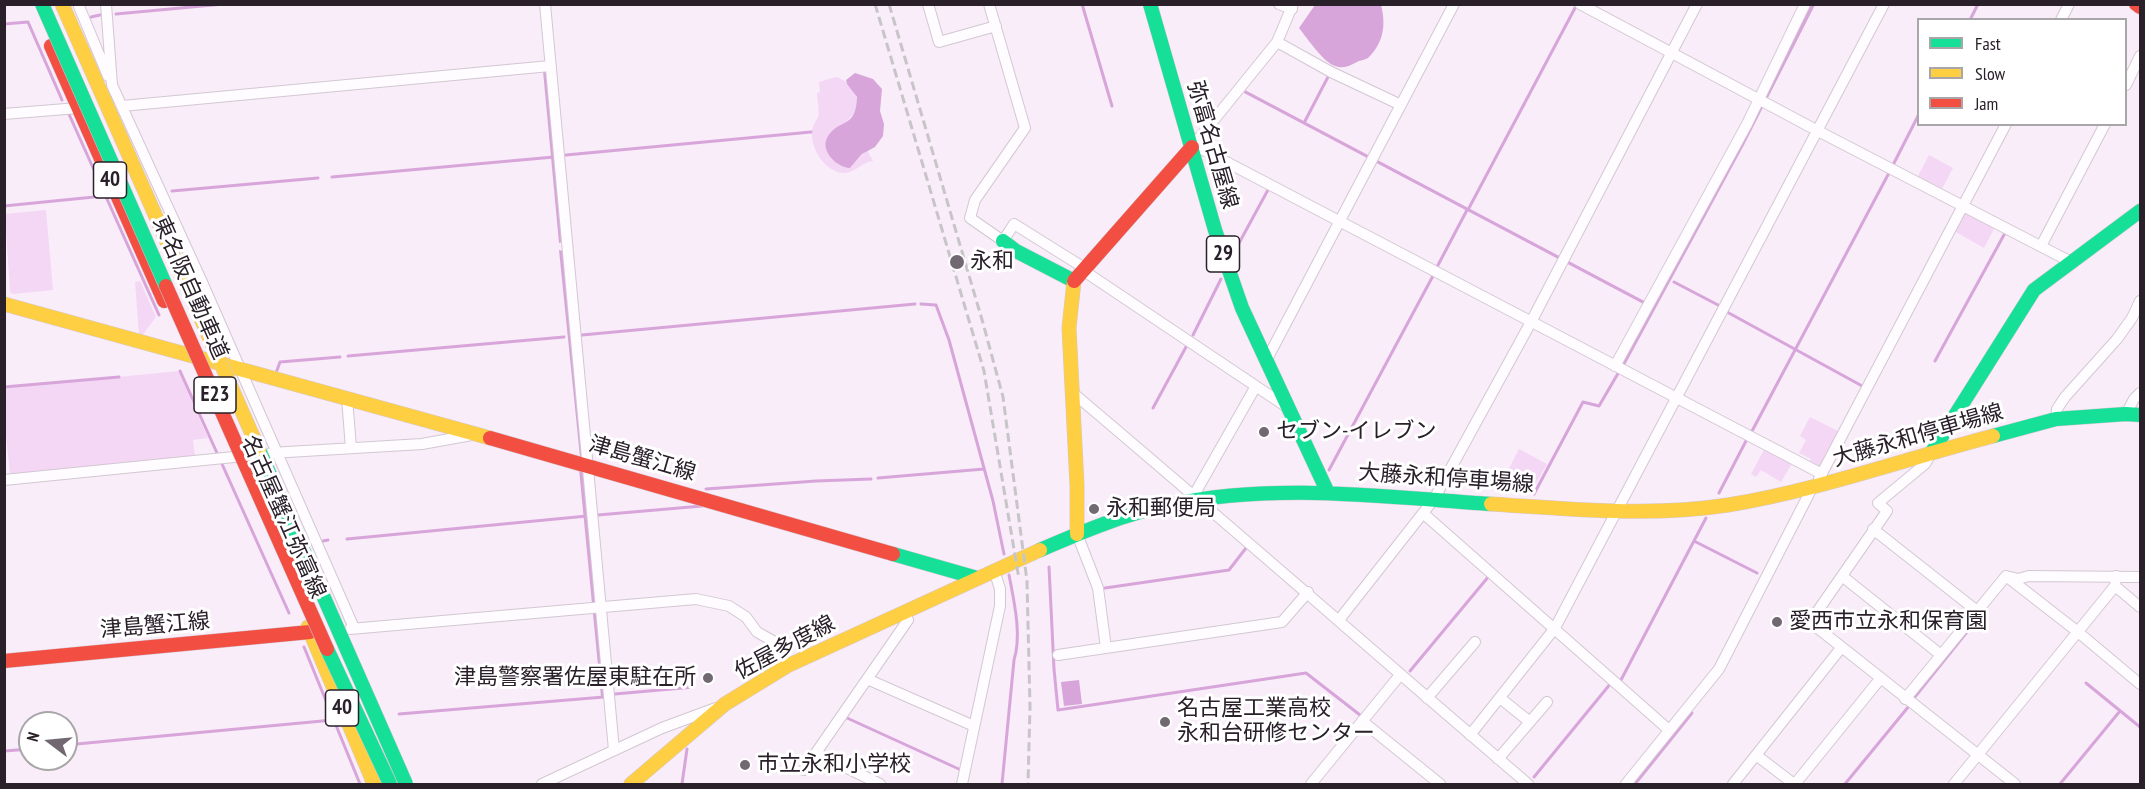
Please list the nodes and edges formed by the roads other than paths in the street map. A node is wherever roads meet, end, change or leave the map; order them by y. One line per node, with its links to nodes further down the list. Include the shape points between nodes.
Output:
1 (33, 4): 32 (main road, 名古屋蟹江弥富線 / 40)
2 (42, 4): 121 (main road, 東名阪自動車道 / E23, bridge, via 309,610)
3 (62, 4): 122 (main road, 東名阪自動車道 / E23, bridge)
4 (78, 4): 28 (street)
5 (106, 4): 28 (street)
6 (544, 4): 26 (street)
7 (927, 4): 22 (street, via 939,42)
8 (1002, 4): 18 (street)
9 (1150, 4): 37 (main road, 弥富名古屋線 / 29)
10 (1279, 4): 19 (street)
11 (1454, 4): 30 (street)
12 (1580, 4): 24 (street)
13 (1697, 4): 24 (street)
14 (1805, 4): 29 (street)
15 (1884, 4): 36 (street)
16 (2069, 4): 21 (street)
17 (2136, 4): 20 (main road)
18 (990, 6): 22 (street)
19 (1292, 7): 23 (street)
20 (2140, 7)
21 (2062, 18)
22 (996, 26): 41 (street, via 1025,128 975,200 970,218)
23 (1277, 42): 30 (street); 37 (street)
24 (1671, 53): 29 (street); 47 (street)
25 (2140, 56): 27 (street)
26 (550, 66): 31 (street); 66 (street)
27 (2127, 83)
28 (112, 85): 31 (street)
29 (1762, 101): 36 (street); 50 (street, via 1648,305)
30 (1401, 105): 40 (street)
31 (122, 106): 51 (street)
32 (78, 108): 33 (street); 48 (main road, 名古屋蟹江弥富線 / 40)
33 (4, 114)
34 (2005, 126): 38 (street)
35 (2104, 126): 42 (street)
36 (1818, 131): 38 (street); 56 (street)
37 (1193, 146): 40 (street); 44 (main road); 49 (main road, 弥富名古屋線 / 29, via 1230,275)
38 (1963, 206): 42 (street); 67 (street)
39 (2140, 211): 43 (main road)
40 (1340, 220): 47 (street); 49 (street)
41 (1003, 242): 44 (main road, via 1016,251); 44 (street, via 1014,224)
42 (2041, 246): 43 (street)
43 (2073, 262): 63 (main road, via 2034,290)
44 (1081, 274): 52 (street); 53 (main road, via 1069,328)
45 (2140, 301): 60 (street, via 2117,339 2065,397)
46 (4, 304): 48 (main road, 津島蟹江線)
47 (1531, 322): 50 (street); 72 (street)
48 (189, 355): 51 (main road, 津島蟹江線); 65 (main road, 名古屋蟹江弥富線 / 40)
49 (1266, 361): 57 (main road, 弥富名古屋線 / 29)
50 (1618, 368): 56 (street)
51 (239, 369): 55 (main road, 津島蟹江線); 64 (street)
52 (1256, 386): 57 (street); 71 (street)
53 (1073, 393): 71 (street); 76 (main road)
54 (2140, 393): 58 (street)
55 (347, 398): 61 (main road, 津島蟹江線); 62 (street)
56 (1676, 398): 67 (street); 73 (street)
57 (1288, 407): 70 (main road, 弥富名古屋線 / 29)
58 (2126, 414): 59 (main road, 大藤永和停車場線); 60 (main road, 大藤永和停車場線)
59 (2140, 416)
60 (2056, 419): 63 (main road, 大藤永和停車場線)
61 (477, 434): 62 (street, via 422,444); 66 (main road, 津島蟹江線)
62 (351, 448): 64 (street)
63 (1932, 452): 69 (main road, 大藤永和停車場線); 75 (street, via 1925,464 1878,503 1887,511)
64 (276, 453): 65 (street); 89 (street)
65 (234, 457): 68 (street); 91 (main road, 名古屋蟹江弥富線 / 40)
66 (588, 466): 81 (main road, 津島蟹江線); 85 (street)
67 (1822, 474): 69 (street)
68 (4, 480)
69 (1813, 487): 73 (main road, 大藤永和停車場線, via 1727,506); 112 (street, via 1719,669)
70 (1328, 492): 71 (main road, 大藤永和停車場線); 72 (main road, 大藤永和停車場線)
71 (1196, 497): 76 (main road, 大藤永和停車場線); 83 (street)
72 (1434, 499): 73 (main road, 大藤永和停車場線); 74 (street)
73 (1615, 512): 90 (street)
74 (1424, 514): 88 (street); 90 (street)
75 (1873, 529): 78 (street); 87 (street)
76 (1077, 534): 77 (main road); 94 (street, via 1098,588)
77 (994, 570): 81 (main road); 111 (street, via 1000,589 999,606)
78 (1842, 576): 95 (street, via 1810,622); 96 (street)
79 (2006, 576): 82 (street); 87 (street); 92 (street)
80 (2140, 577): 82 (street)
81 (977, 578): 86 (main road, 佐屋多度線)
82 (2115, 581): 84 (street); 92 (street)
83 (1308, 592): 88 (street); 94 (street, via 1282,622)
84 (2140, 607)
85 (596, 608): 89 (street); 99 (street, via 696,599 729,606 746,617 756,632 773,641); 114 (street)
86 (906, 611): 99 (main road, 佐屋多度線); 101 (street, via 908,620)
87 (1977, 611): 96 (street)
88 (1339, 620): 100 (street)
89 (354, 628): 91 (street)
90 (1555, 628): 105 (street); 112 (street)
91 (310, 632): 98 (main road, 津島蟹江線); 120 (main road, 名古屋蟹江弥富線 / 40)
92 (2078, 632): 103 (street); 117 (street)
93 (1475, 642): 104 (street)
94 (1106, 648): 97 (street)
95 (1841, 648): 102 (street); 116 (street)
96 (1941, 654): 106 (street)
97 (1058, 655)
98 (4, 661)
99 (788, 666): 108 (main road, 佐屋多度線)
100 (1400, 675): 104 (street); 109 (street)
101 (867, 679): 111 (street); 115 (street)
102 (1880, 679): 106 (street); 132 (street)
103 (2140, 684)
104 (1427, 698): 113 (street)
105 (1500, 698): 110 (street); 113 (street)
106 (1905, 699): 117 (street)
107 (1547, 702): 110 (street)
108 (725, 704): 114 (street); 124 (main road, 佐屋多度線)
109 (1362, 721): 127 (street); 128 (street)
110 (1530, 722): 118 (street)
111 (974, 726): 126 (street)
112 (1670, 730): 130 (street)
113 (1470, 735): 118 (street)
114 (614, 750): 123 (street)
115 (816, 753): 119 (street); 125 (street)
116 (1756, 755): 131 (street); 132 (street)
117 (1978, 755): 133 (street); 134 (street)
118 (1498, 759): 129 (street)
119 (804, 770)
120 (374, 784)
121 (390, 784)
122 (406, 784)
123 (542, 784)
124 (631, 784)
125 (880, 784)
126 (962, 784)
127 (1311, 784)
128 (1440, 784)
129 (1528, 784)
130 (1626, 784)
131 (1732, 784)
132 (1795, 784)
133 (1954, 784)
134 (2015, 784)

